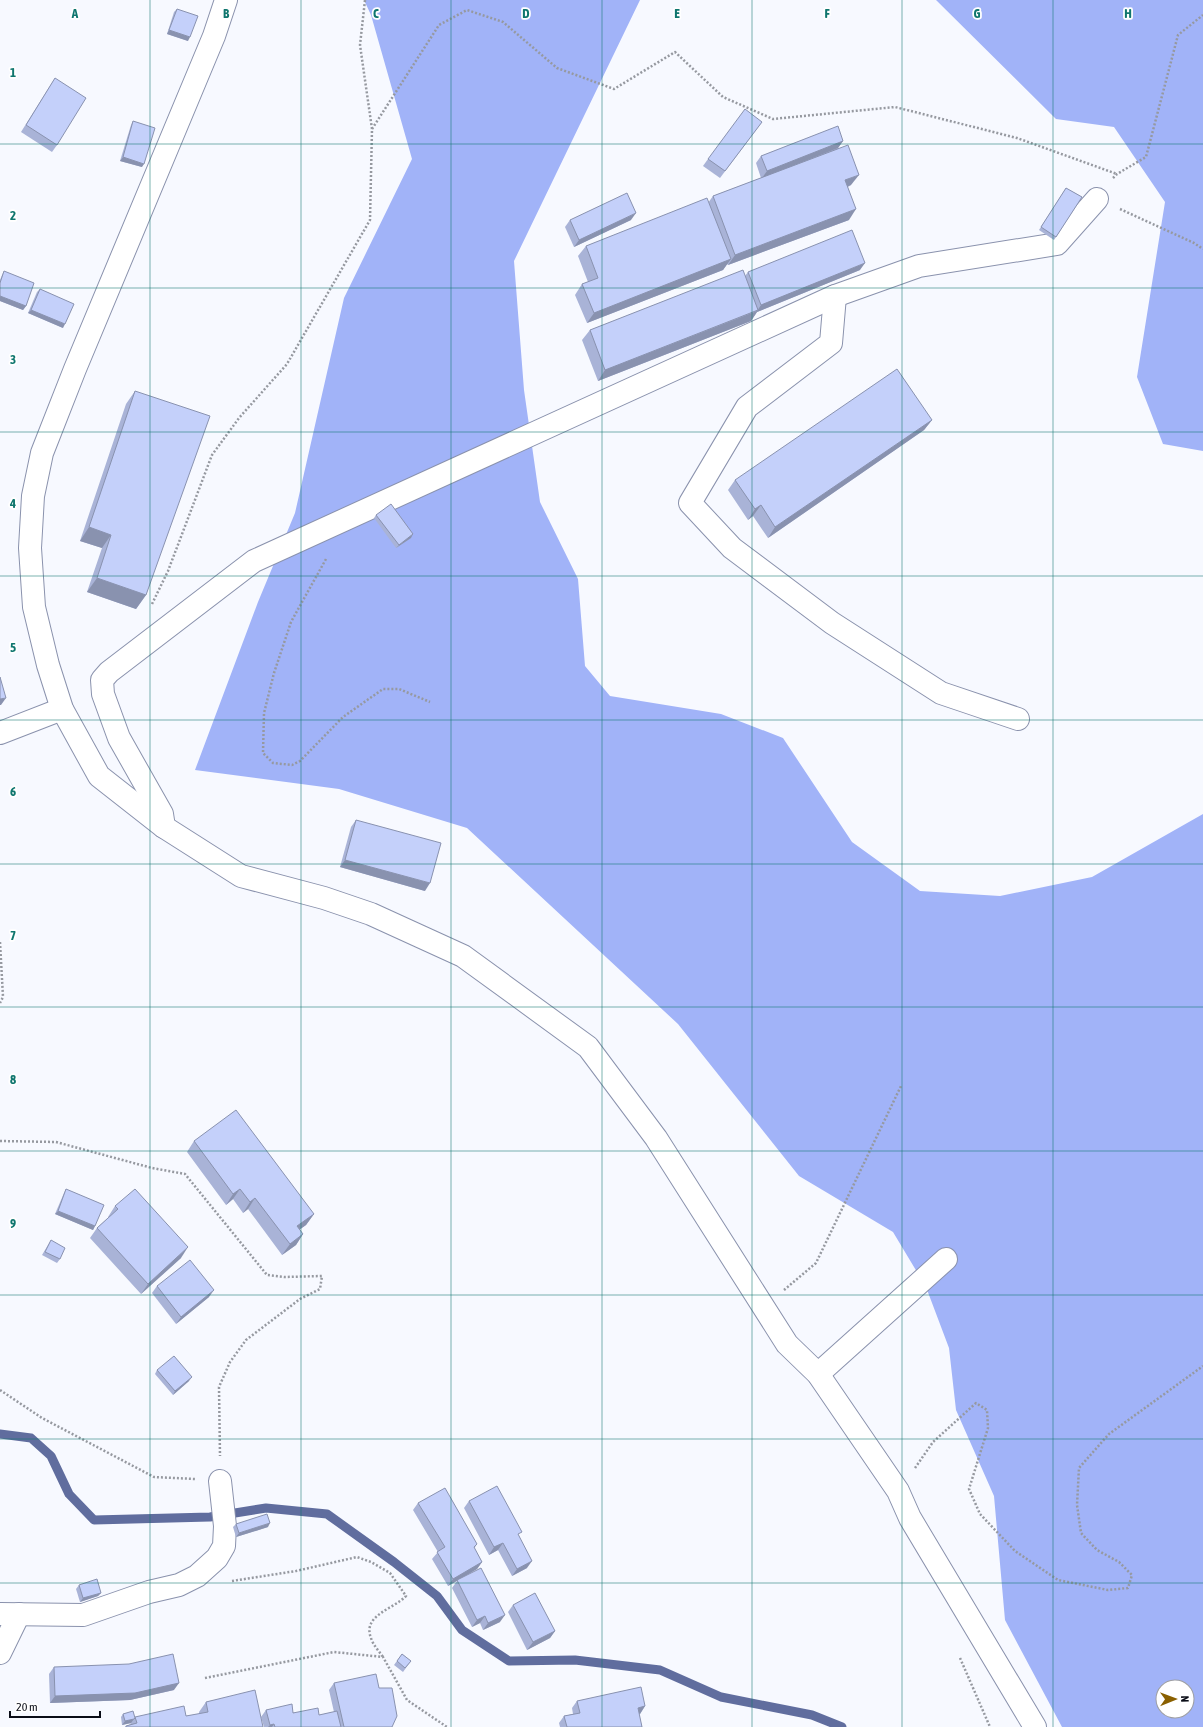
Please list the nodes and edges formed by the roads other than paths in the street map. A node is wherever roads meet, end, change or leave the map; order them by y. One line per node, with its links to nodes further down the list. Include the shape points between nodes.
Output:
1 (226, 0): 4 (street, via 214,36 42,453 33,496 30,548 34,607)
2 (1097, 199): 3 (street, via 1057,244 919,266)
3 (835, 296): 5 (street, via 831,343 747,407 690,503 732,548 832,623 941,693); 7 (street, via 254,561 109,672 102,680 103,694 119,738 162,814)
4 (62, 709): 6 (street); 7 (street, via 99,776)
5 (1018, 719)
6 (0, 733)
7 (164, 827): 9 (street, via 241,876 324,898 370,914 463,956 588,1047 656,1138 787,1344)
8 (946, 1259): 9 (street)
9 (818, 1374): 13 (street, via 898,1491 910,1518)
10 (222, 1491): 11 (street, via 224,1546 217,1558 197,1576 179,1585 149,1592 83,1615)
11 (9, 1614): 12 (street)
12 (0, 1653)
13 (1035, 1727)

